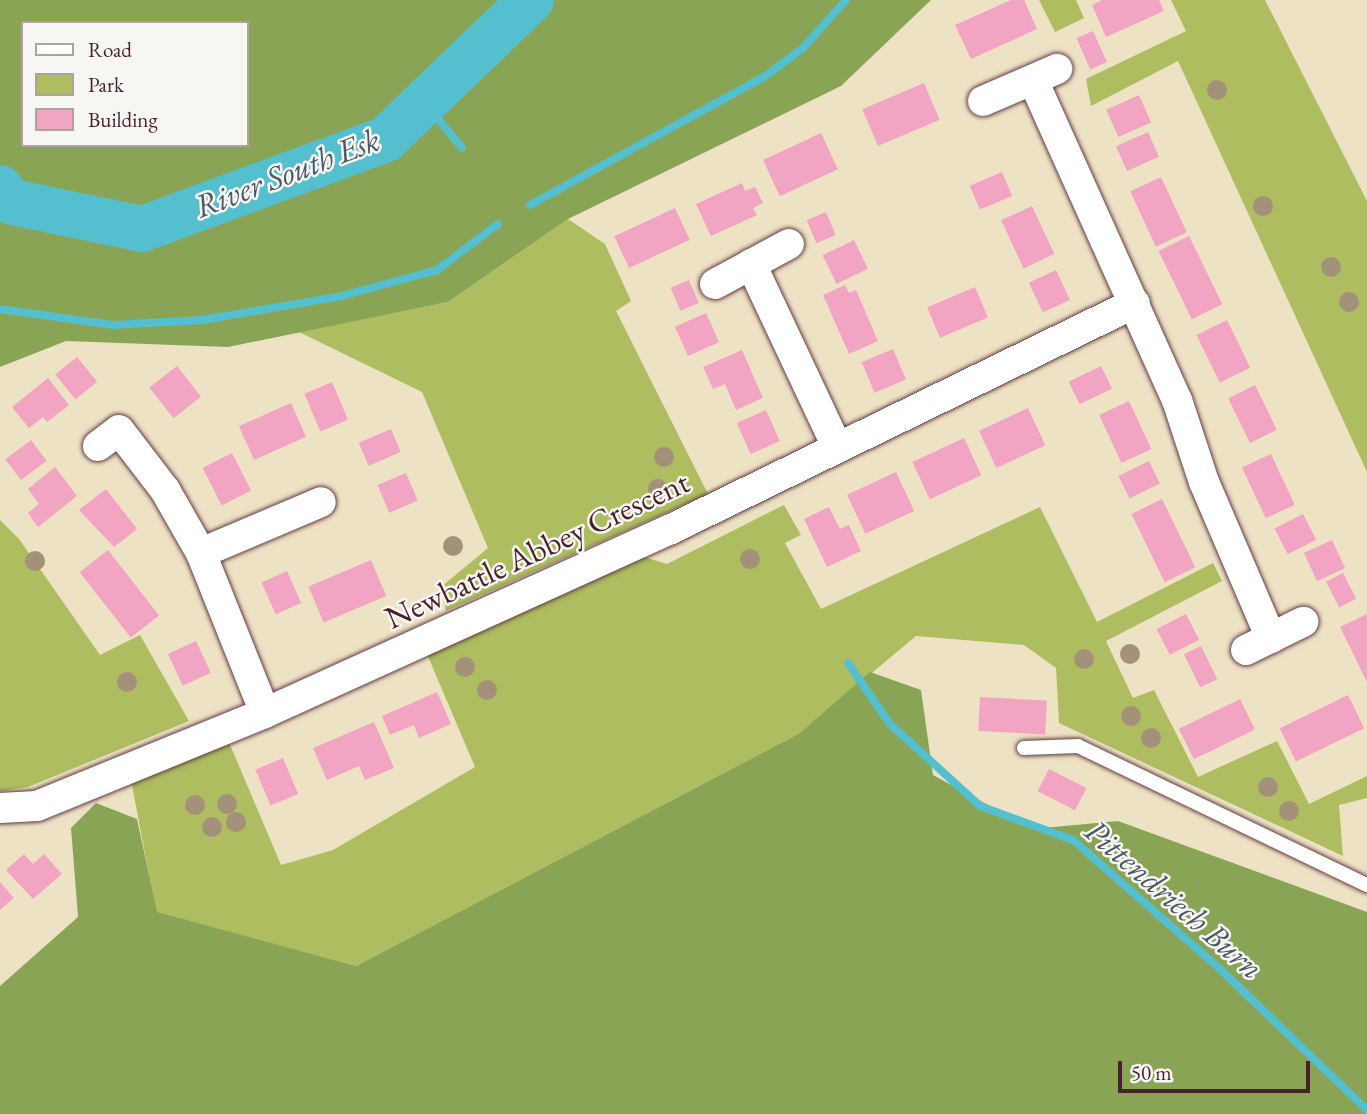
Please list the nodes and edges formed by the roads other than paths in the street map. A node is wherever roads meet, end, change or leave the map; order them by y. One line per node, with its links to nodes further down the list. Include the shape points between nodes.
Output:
1 (983, 101): 5 (street, via 1045,75)
2 (789, 244): 3 (street)
3 (751, 264): 4 (street); 7 (street)
4 (715, 284)
5 (1135, 303): 7 (street, Newbattle Abbey Crescent); 10 (street, via 1258,644)
6 (99, 446): 9 (street, via 119,430 165,490)
7 (836, 447): 11 (street, Newbattle Abbey Crescent, via 669,530)
8 (321, 502): 9 (street)
9 (201, 554): 11 (street)
10 (1303, 622)
11 (265, 713): 13 (street, Newbattle Abbey Crescent, via 37,806)
12 (1024, 748): 14 (lane, via 1078,746)
13 (0, 808)
14 (1367, 885)

